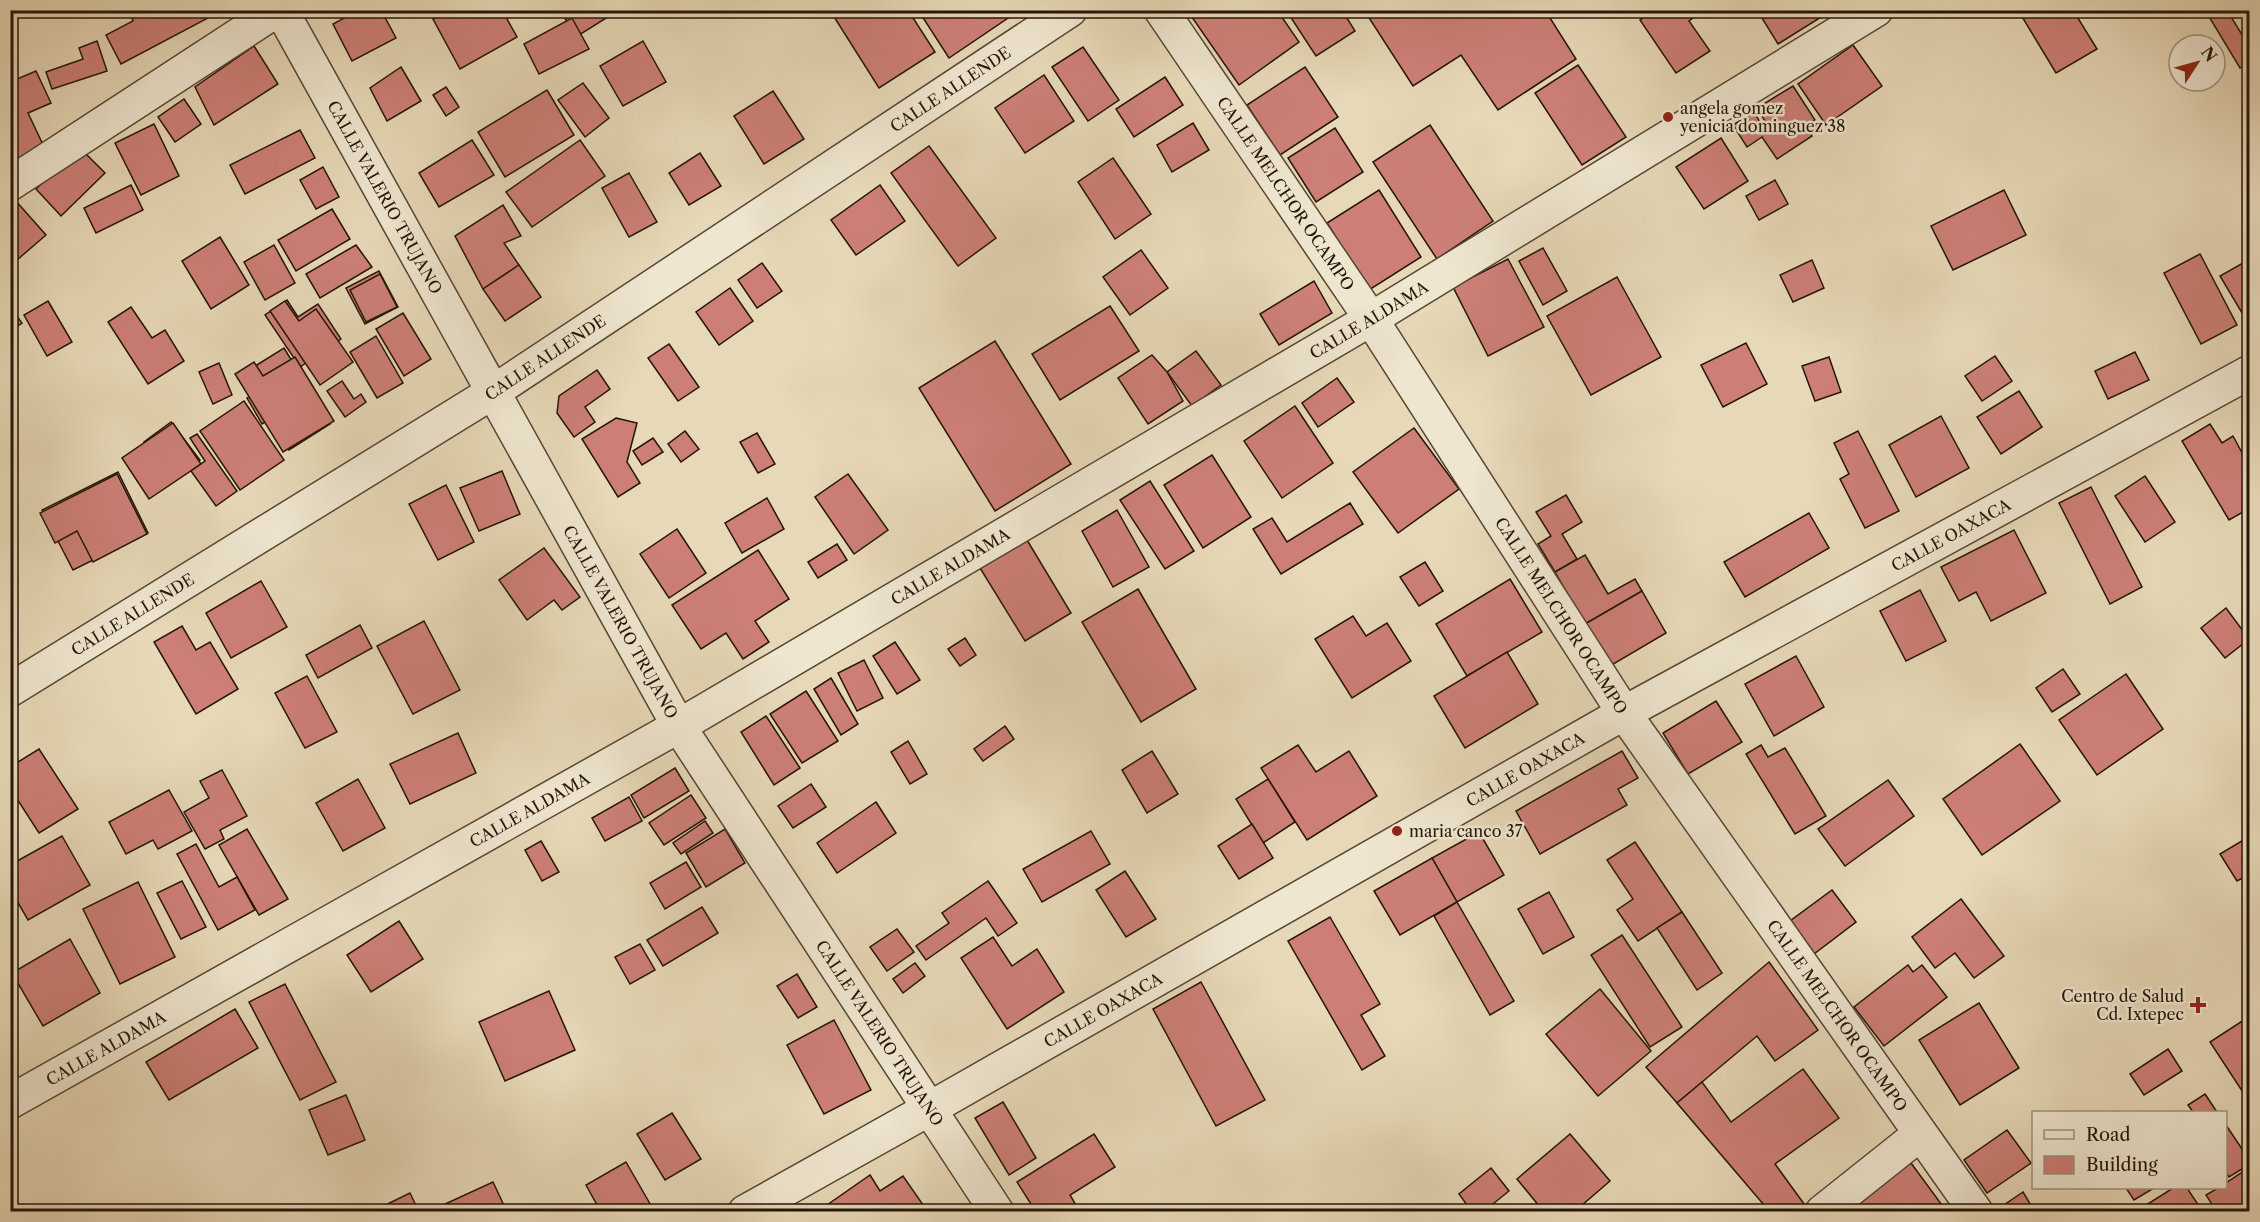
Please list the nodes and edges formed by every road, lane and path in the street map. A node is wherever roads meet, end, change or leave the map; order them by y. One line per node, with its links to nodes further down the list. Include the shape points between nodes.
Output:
1 (279, 10): 5 (street); 8 (street, CALLE VALERIO TRUJANO)
2 (1070, 10): 8 (street, CALLE ALLENDE)
3 (1161, 10): 6 (street, CALLE MELCHOR OCAMPO)
4 (1876, 10): 6 (street, CALLE ALDAMA)
5 (10, 184)
6 (1371, 319): 10 (street, CALLE MELCHOR OCAMPO); 11 (street, CALLE ALDAMA)
7 (2250, 372): 10 (street, CALLE OAXACA)
8 (493, 392): 9 (street, CALLE ALLENDE); 11 (street, CALLE VALERIO TRUJANO)
9 (10, 690)
10 (1624, 713): 13 (street, CALLE OAXACA); 14 (street, CALLE MELCHOR OCAMPO)
11 (678, 725): 12 (street, CALLE ALDAMA); 13 (street, CALLE VALERIO TRUJANO)
12 (10, 1102)
13 (929, 1109): 15 (street, CALLE OAXACA); 16 (street, CALLE VALERIO TRUJANO)
14 (1920, 1134): 17 (street); 18 (street, CALLE MELCHOR OCAMPO)
15 (745, 1212)
16 (997, 1212)
17 (1822, 1212)
18 (1976, 1212)

